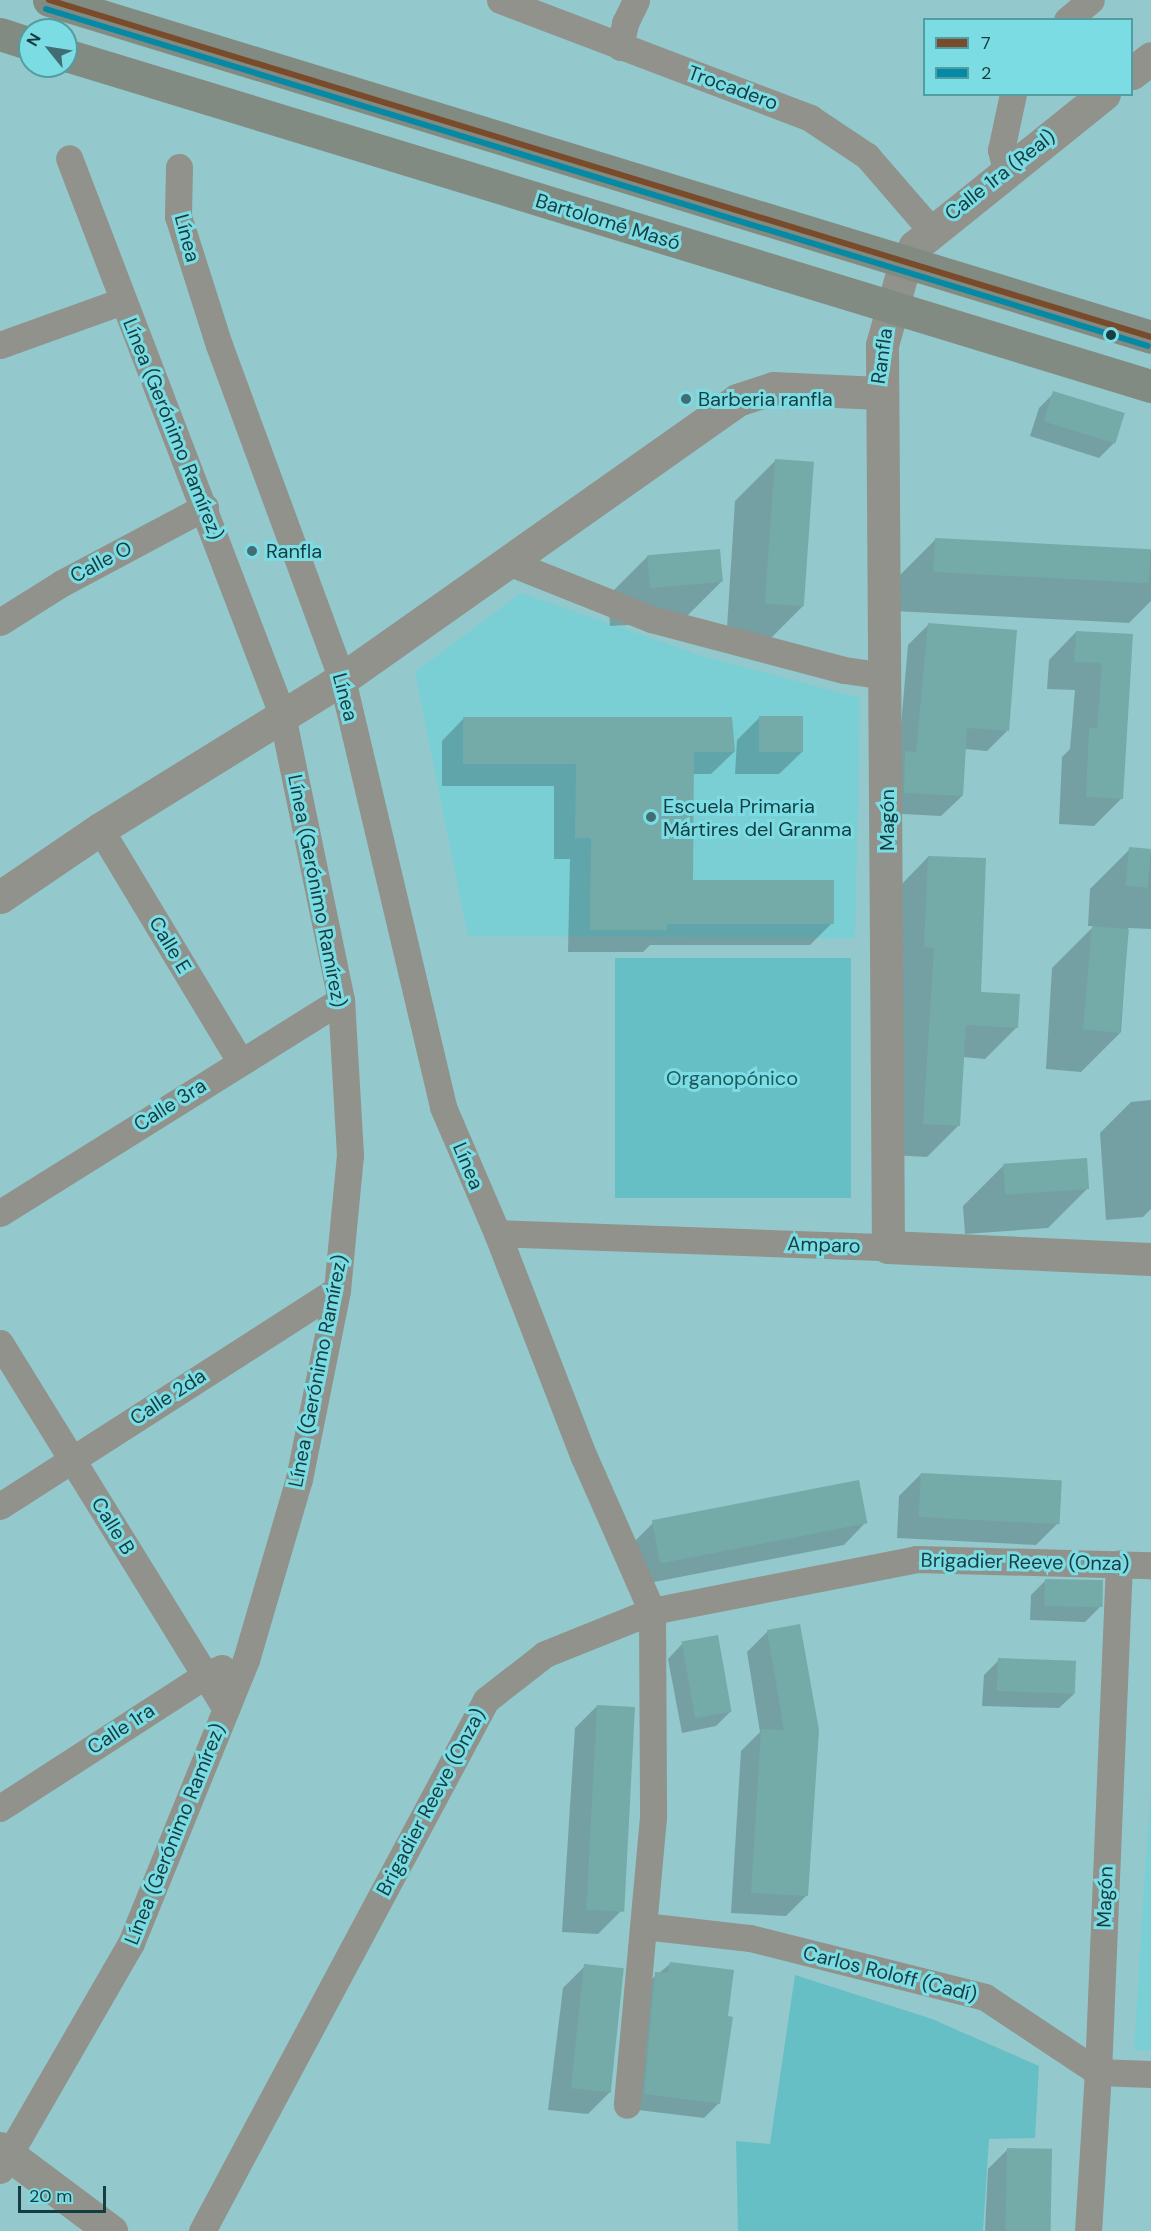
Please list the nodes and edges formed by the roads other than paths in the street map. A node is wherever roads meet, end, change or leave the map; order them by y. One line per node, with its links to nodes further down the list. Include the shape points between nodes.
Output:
1 (48, 0): 18 (main road)
2 (500, 0): 8 (street, Trocadero)
3 (636, 0): 8 (street, via 625,23)
4 (1091, 0): 5 (street)
5 (1069, 18)
6 (0, 34): 7 (main road)
7 (18, 40)
8 (620, 47): 17 (street, Trocadero, via 810,118 867,156)
9 (1151, 58): 11 (street)
10 (78, 59): 20 (main road, Bartolomé Masó)
11 (1133, 72)
12 (1013, 96): 16 (street, via 1001,150)
13 (1101, 96): 16 (street, Calle 1ra (Real))
14 (69, 158): 19 (street, Línea (Gerónimo Ramírez))
15 (179, 167): 29 (street, Línea, via 178,216 219,345)
16 (1006, 170): 17 (street, Calle 1ra (Real))
17 (931, 230): 18 (street, Calle 1ra (Real))
18 (905, 263): 20 (street, Ranfla); 21 (main road)
19 (122, 302): 22 (street); 25 (street, Línea (Gerónimo Ramírez))
20 (890, 309): 23 (main road, Bartolomé Masó); 24 (street, Ranfla, via 882,345)
21 (1151, 337)
22 (0, 345)
23 (1151, 386)
24 (879, 393): 26 (street, Ranfla, via 773,388 737,400); 28 (street, Magón)
25 (205, 507): 27 (street, Calle O, via 62,583); 30 (street, Línea (Gerónimo Ramírez))
26 (508, 562): 28 (street, via 651,620 844,670); 29 (street, Ranfla)
27 (0, 622)
28 (886, 675): 37 (street, Magón)
29 (342, 679): 30 (street, Ranfla); 36 (street, Línea, via 443,1107)
30 (282, 714): 31 (street, Ranfla); 33 (street, Línea (Gerónimo Ramírez))
31 (100, 829): 32 (street, Ranfla); 34 (street, Calle E)
32 (0, 897)
33 (342, 1000): 34 (street, Calle 3ra); 39 (street, Línea (Gerónimo Ramírez), via 351,1155)
34 (240, 1061): 35 (street, Calle 3ra)
35 (0, 1213)
36 (497, 1233): 37 (street, Amparo); 45 (street, Línea, via 584,1457)
37 (888, 1247): 38 (street, Amparo)
38 (1151, 1259)
39 (337, 1290): 41 (street, Calle 2da); 46 (street, Línea (Gerónimo Ramírez), via 299,1479)
40 (0, 1343): 41 (street, Calle B)
41 (71, 1460): 42 (street, Calle 2da); 47 (street, Calle B)
42 (0, 1506)
43 (1119, 1563): 44 (street, Brigadier Reeve (Onza)); 45 (street, Brigadier Reeve (Onza), via 916,1559); 51 (street, Magón)
44 (1151, 1565)
45 (652, 1611): 50 (street, via 656,1750); 56 (street, Brigadier Reeve (Onza), via 545,1654 486,1700)
46 (246, 1659): 47 (street, Calle 1ra); 48 (street, Línea (Gerónimo Ramírez))
47 (207, 1674): 48 (street, Calle B); 49 (street, Calle 1ra)
48 (226, 1709): 54 (street, Línea (Gerónimo Ramírez), via 131,1943)
49 (0, 1808)
50 (644, 1926): 51 (street, Carlos Roloff (Cadí), via 750,1938 985,1997); 53 (street)
51 (1098, 2072): 52 (street); 57 (street, Magón)
52 (1151, 2074)
53 (627, 2105)
54 (3, 2157): 55 (street)
55 (111, 2231)
56 (202, 2231)
57 (1088, 2231)

